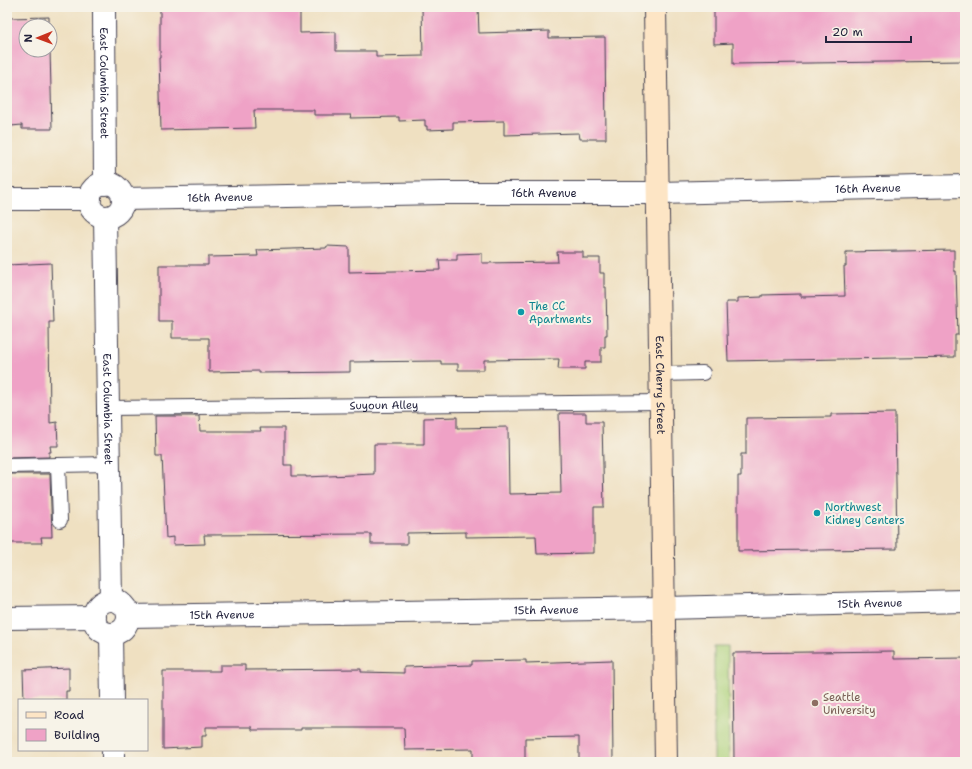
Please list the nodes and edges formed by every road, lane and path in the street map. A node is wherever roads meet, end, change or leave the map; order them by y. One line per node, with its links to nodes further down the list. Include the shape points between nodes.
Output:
1 (104, 7): 3 (street, East Columbia Street)
2 (656, 7): 5 (main road, East Cherry Street)
3 (106, 184): 7 (street, via 94,188); 8 (street, via 119,188)
4 (965, 186): 5 (street, 16th Avenue)
5 (658, 193): 8 (street, 16th Avenue, via 442,193); 11 (main road, East Cherry Street)
6 (7, 199): 7 (street)
7 (90, 199): 9 (street, via 95,212)
8 (123, 199): 9 (street, via 120,210)
9 (105, 218): 13 (street, East Columbia Street)
10 (703, 373): 11 (lane)
11 (660, 374): 12 (main road, East Cherry Street)
12 (661, 402): 13 (lane, Suyoun Alley); 20 (main road, East Cherry Street)
13 (108, 408): 14 (street, East Columbia Street)
14 (109, 464): 15 (lane); 18 (street, East Columbia Street)
15 (58, 465): 16 (lane); 17 (lane)
16 (7, 466)
17 (60, 520)
18 (111, 600): 21 (street, via 123,605); 22 (street, via 97,608)
19 (965, 601): 20 (street, 15th Avenue)
20 (664, 608): 21 (street, 15th Avenue); 28 (main road, East Cherry Street)
21 (128, 616): 24 (street, via 123,629)
22 (95, 617): 23 (street); 24 (street, via 99,629)
23 (7, 618)
24 (111, 634): 25 (street)
25 (112, 699)
26 (113, 751): 27 (street)
27 (113, 762)
28 (666, 762)

